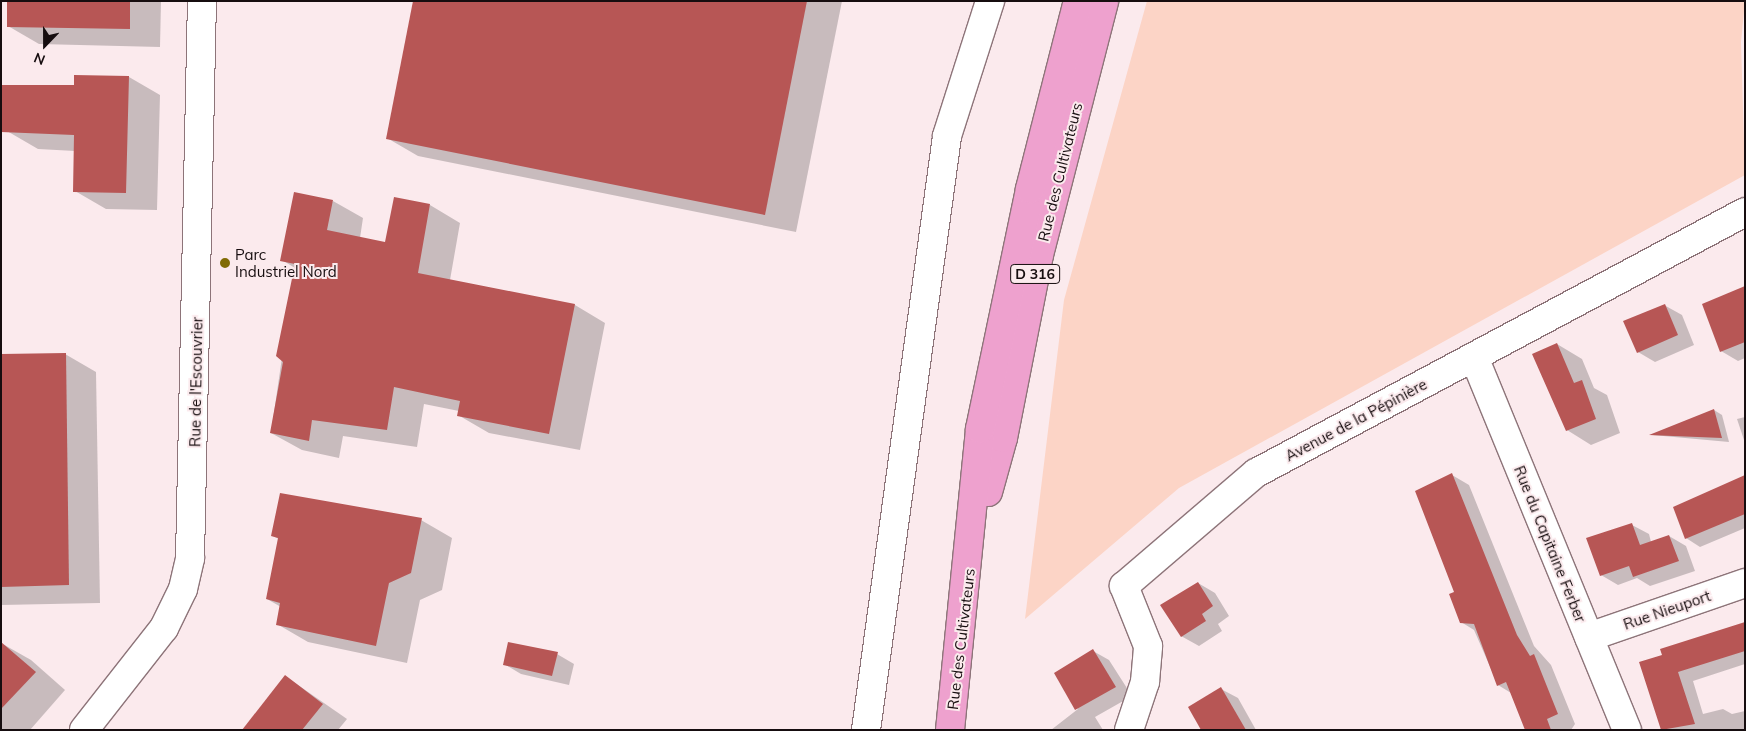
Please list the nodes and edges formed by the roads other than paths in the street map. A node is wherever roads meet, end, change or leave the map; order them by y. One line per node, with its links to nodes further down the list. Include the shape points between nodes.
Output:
1 (202, 1): 11 (street, Rue de l'Escouvrier, via 190,558 183,589 164,628)
2 (990, 1): 12 (street, via 947,136)
3 (1078, 1): 7 (main road, Rue des Cultivateurs / D 316, via 1045,123 997,341 980,429)
4 (1104, 1): 7 (main road, Rue des Cultivateurs / D 316, via 1039,255 1003,438)
5 (1743, 217): 6 (street, Avenue de la Pépinière)
6 (1474, 357): 10 (street, Rue du Capitaine Ferber); 15 (street, Avenue de la Pépinière, via 1256,473 1124,586 1148,646 1145,682)
7 (972, 548): 9 (main road, Rue des Cultivateurs / D 316)
8 (1745, 583): 10 (street, Rue Nieuport)
9 (965, 605): 13 (main road); 14 (main road, Rue des Cultivateurs / D 316)
10 (1589, 638): 16 (street, Rue du Capitaine Ferber)
11 (84, 730)
12 (866, 730)
13 (935, 730)
14 (950, 730)
15 (1128, 730)
16 (1627, 730)

